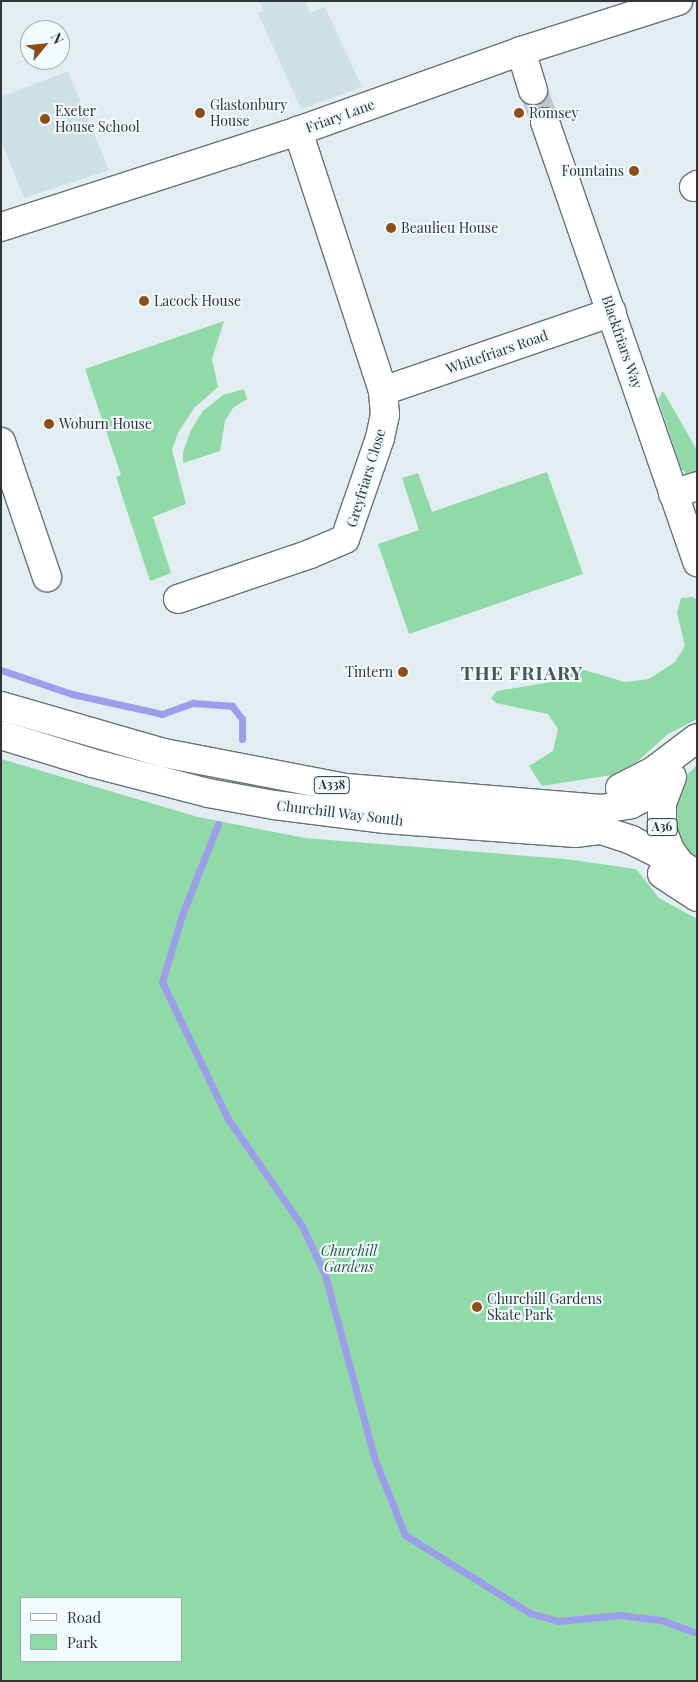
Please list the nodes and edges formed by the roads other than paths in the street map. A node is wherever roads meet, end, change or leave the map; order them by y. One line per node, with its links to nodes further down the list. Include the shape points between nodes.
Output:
1 (678, 1): 2 (main road, Friary Lane)
2 (521, 51): 3 (main road); 5 (main road, Friary Lane)
3 (534, 90)
4 (545, 122): 7 (main road, Blackfriars Way)
5 (298, 131): 6 (main road, Friary Lane); 8 (main road, Greyfriars Close)
6 (1, 227)
7 (612, 312): 8 (main road, Whitefriars Road); 10 (main road, Blackfriars Way)
8 (383, 391): 13 (main road, Greyfriars Close, via 385,415 380,438 345,539)
9 (1, 442): 12 (main road)
10 (685, 490): 11 (main road, Blackfriars Way)
11 (697, 562)
12 (47, 577)
13 (178, 600)
14 (1, 706): 19 (main road, Churchill Way South / A338, via 96,736 223,766 346,788 454,799)
15 (1, 735): 20 (main road, Churchill Way South / A338, via 92,763 274,805 385,819)
16 (697, 738): 19 (main road, A338, via 626,787)
17 (697, 754): 18 (main road, A36, via 680,768)
18 (667, 786): 19 (main road, Churchill Way South / A338, via 644,799 614,808); 21 (main road, A36, via 662,803 662,829 670,850)
19 (527, 802)
20 (575, 833): 21 (main road, Churchill Way South / A338, via 611,832); 22 (main road, A338, via 632,855)
21 (689, 869)
22 (697, 897)

